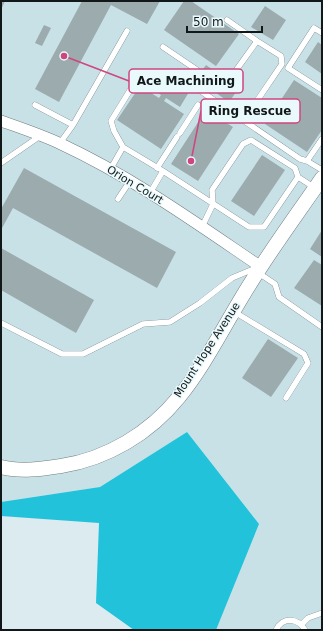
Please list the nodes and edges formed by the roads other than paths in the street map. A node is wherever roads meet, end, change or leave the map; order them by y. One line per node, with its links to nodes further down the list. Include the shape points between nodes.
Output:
1 (227, 20): 4 (lane)
2 (127, 31): 15 (lane)
3 (322, 33): 7 (lane, via 314,28)
4 (257, 41): 6 (lane, via 281,56); 8 (lane)
5 (163, 47): 13 (lane, via 197,70 189,83)
6 (282, 64): 7 (lane); 13 (lane)
7 (288, 68): 10 (lane)
8 (237, 69)
9 (132, 87): 19 (lane, via 111,121)
10 (322, 90)
11 (35, 104): 15 (lane)
12 (198, 105): 22 (lane)
13 (244, 120): 20 (lane, via 300,159)
14 (1, 121): 16 (street, Orion Court)
15 (73, 125): 18 (lane)
16 (40, 136): 18 (street, Orion Court); 21 (lane)
17 (322, 140): 20 (lane)
18 (60, 143): 23 (street, Orion Court)
19 (123, 147): 22 (lane); 23 (lane)
20 (307, 161): 24 (lane)
21 (1, 163)
22 (160, 169): 28 (lane); 30 (lane)
23 (110, 170): 26 (street, Orion Court)
24 (322, 170)
25 (298, 177): 27 (lane); 30 (lane, via 264,227 249,227); 30 (lane, via 295,168 252,140 243,144 212,190)
26 (130, 181): 28 (street, Orion Court); 29 (lane)
27 (319, 183): 32 (street, Mount Hope Avenue)
28 (150, 193): 31 (street, Orion Court)
29 (118, 199)
30 (213, 204): 31 (lane)
31 (202, 226): 32 (street, Orion Court)
32 (259, 269): 33 (street, Mount Hope Avenue); 34 (lane, via 232,278 170,322 142,324 83,354 62,354); 35 (lane, via 275,284 279,297)
33 (233, 311): 36 (lane, via 304,354 308,363); 37 (street, Mount Hope Avenue, via 180,396 164,414 141,433 117,448 73,464 26,469)
34 (1, 323)
35 (322, 327)
36 (286, 398)
37 (1, 467)
38 (322, 613): 39 (lane, via 308,618)
39 (302, 624): 40 (lane, via 294,620 286,621 278,625); 41 (lane)
40 (276, 630)
41 (305, 630)

